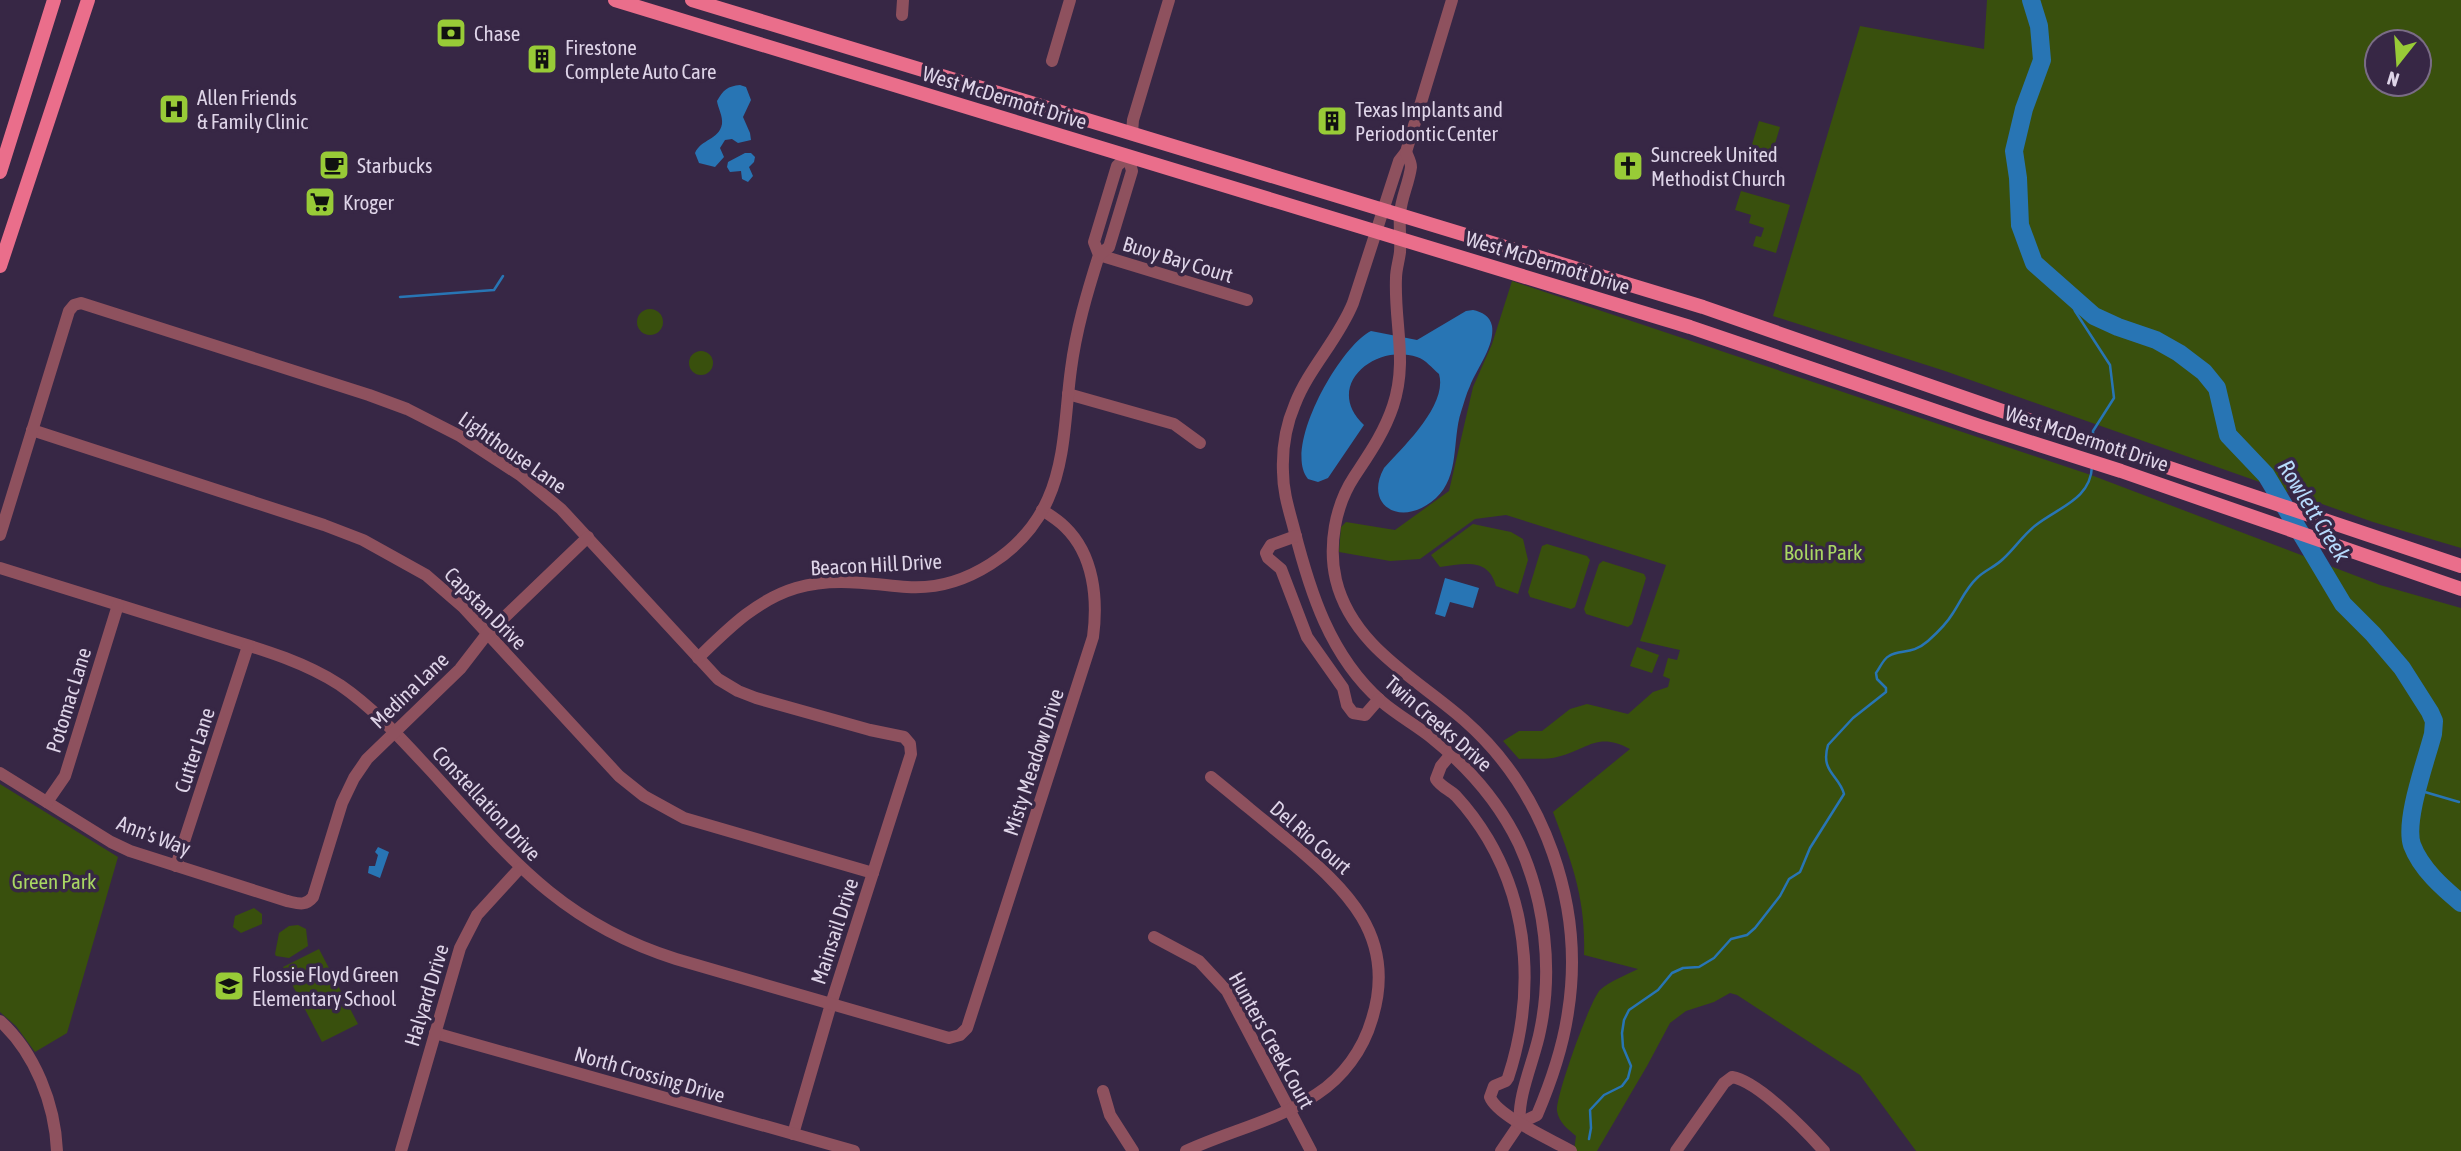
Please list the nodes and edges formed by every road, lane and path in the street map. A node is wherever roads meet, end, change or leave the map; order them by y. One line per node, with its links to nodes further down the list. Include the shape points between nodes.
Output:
1 (54, 0): 14 (main road)
2 (88, 0): 20 (main road)
3 (615, 0): 13 (main road, West McDermott Drive)
4 (692, 0): 11 (main road, West McDermott Drive)
5 (903, 0): 9 (street)
6 (1070, 0): 10 (street)
7 (1169, 0): 11 (street)
8 (1452, 0): 12 (street)
9 (902, 15)
10 (1052, 61)
11 (1132, 133): 13 (main road); 15 (main road, West McDermott Drive)
12 (1406, 152): 15 (street, Twin Creeks Drive); 16 (street, Twin Creeks Drive, via 1411,165)
13 (1128, 156): 17 (main road, West McDermott Drive); 19 (street, Beacon Hill Drive, via 1117,166 1094,242)
14 (0, 172)
15 (1383, 210): 16 (main road, West McDermott Drive); 17 (street, Twin Creeks Drive)
16 (1400, 215): 18 (street, Twin Creeks Drive); 29 (main road, West McDermott Drive, via 1703,307)
17 (1375, 231): 18 (main road, West McDermott Drive); 27 (street, Twin Creeks Drive, via 1348,315 1300,391 1287,429 1283,482)
18 (1399, 239): 31 (main road, West McDermott Drive, via 1690,327); 54 (street, Twin Creeks Drive, via 1396,278 1401,365 1396,396 1388,421 1348,486 1338,512 1334,569 1356,627 1487,743 1522,790 1555,860 1570,935 1568,1014 1537,1115)
19 (1099, 255): 21 (street, Buoy Bay Court); 22 (street, Beacon Hill Drive, via 1076,335)
20 (0, 266)
21 (1247, 300)
22 (1068, 394): 24 (street, via 1174,424); 25 (street, Beacon Hill Drive, via 1055,481)
23 (32, 430): 26 (street); 28 (street, Lighthouse Lane, via 69,311 85,304 407,409 520,475); 33 (street, Capstan Drive, via 363,540 426,575)
24 (1200, 443)
25 (1042, 510): 35 (street, Beacon Hill Drive, via 1006,552 974,573 925,586 829,582 796,588 743,616); 51 (street, Misty Meadow Drive, via 1065,527 1089,566 1097,610 1093,637 967,1027)
26 (0, 535)
27 (1296, 536): 36 (street, Twin Creeks Drive, via 1322,621); 36 (street, via 1271,545 1266,553 1284,575 1307,637 1343,688 1353,713 1365,715)
28 (588, 537): 33 (street, Medina Lane); 35 (street, Lighthouse Lane)
29 (2461, 566)
30 (0, 568): 32 (street, Constellation Drive)
31 (2461, 589)
32 (118, 605): 34 (street, Constellation Drive); 42 (street, Potomac Lane, via 65,776)
33 (488, 634): 37 (street, Medina Lane, via 460,669); 45 (street, Capstan Drive, via 619,776 644,796 684,818)
34 (248, 646): 37 (street, Constellation Drive, via 317,672 366,705); 43 (street, Cutter Lane)
35 (698, 658): 38 (street, Lighthouse Lane, via 738,691)
36 (1379, 699): 39 (street, Twin Creeks Drive)
37 (394, 731): 44 (street, Constellation Drive); 46 (street, Medina Lane, via 354,778 313,897)
38 (908, 740): 45 (street, Mainsail Drive, via 911,754)
39 (1451, 754): 54 (street, Twin Creeks Drive, via 1488,793 1510,827 1541,912 1546,999 1518,1108); 54 (street, via 1436,779 1455,795 1488,839 1519,919 1525,964 1521,1026 1508,1078 1494,1086 1490,1097 1497,1108)
40 (0, 773): 42 (street, Ann's Way)
41 (1211, 777): 53 (street, Del Rio Court, via 1336,881 1361,913 1374,947 1378,992 1364,1040 1333,1081)
42 (47, 802): 43 (street, Ann's Way, via 111,842)
43 (176, 866): 46 (street, Ann's Way, via 287,901)
44 (520, 868): 48 (street, Constellation Drive, via 583,918 651,951); 50 (street, Halyard Drive, via 468,930)
45 (873, 873): 48 (street, Mainsail Drive)
46 (307, 903)
47 (1154, 937): 53 (street, Hunters Creek Court, via 1199,961 1227,991)
48 (831, 1004): 51 (street, Constellation Drive, via 944,1037); 55 (street, Mainsail Drive)
49 (0, 1021): 56 (street, via 40,1078 50,1104)
50 (435, 1032): 55 (street, North Crossing Drive); 57 (street, Halyard Drive)
51 (960, 1035)
52 (1103, 1091): 59 (street, via 1110,1115)
53 (1289, 1110): 60 (street, Del Rio Court); 61 (street, Hunters Creek Court)
54 (1520, 1123): 62 (street, Twin Creeks Drive); 63 (street)
55 (793, 1134): 58 (street, North Crossing Drive)
56 (57, 1151)
57 (401, 1151)
58 (854, 1151)
59 (1133, 1151)
60 (1186, 1151)
61 (1311, 1151)
62 (1501, 1151)
63 (1571, 1151)
64 (1676, 1151): 65 (street, via 1726,1080 1736,1077 1784,1111)
65 (1824, 1151)

